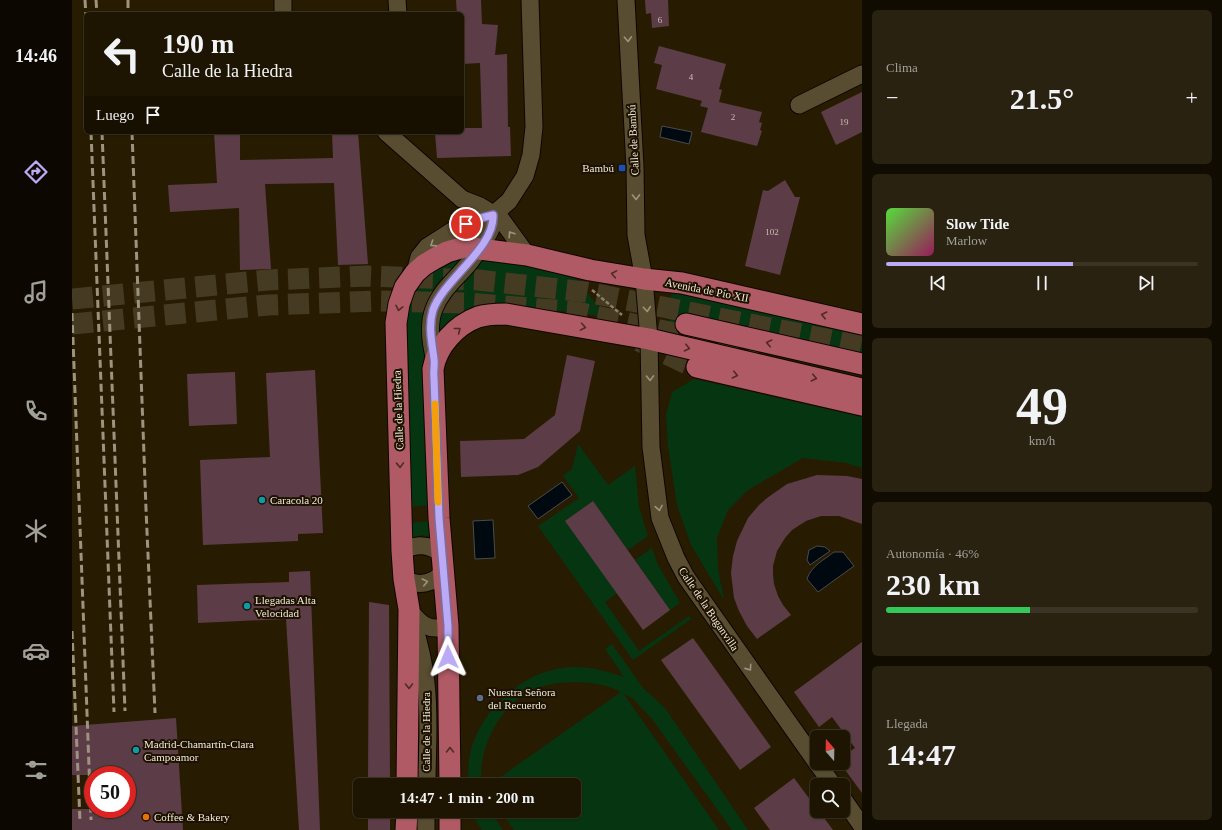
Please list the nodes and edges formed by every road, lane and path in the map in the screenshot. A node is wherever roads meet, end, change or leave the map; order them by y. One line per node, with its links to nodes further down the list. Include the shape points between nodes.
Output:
1 (283, 0): 5 (street)
2 (397, 0): 6 (street)
3 (530, 0): 12 (street, Calle de la Hiedra, via 534,127 531,155 525,176 509,201)
4 (626, 0): 17 (street, Calle de Bambú, one-way to 17, via 636,235)
5 (283, 12)
6 (398, 12)
7 (862, 74): 8 (street)
8 (799, 105)
9 (388, 134): 11 (street)
10 (407, 134): 11 (street)
11 (409, 151): 12 (street, via 462,198)
12 (493, 215): 13 (street, via 492,228); 14 (street, one-way to 12, via 501,219); 16 (street, Calle de la Hiedra, one-way to 16, via 455,229 428,247 420,257)
13 (479, 248): 14 (main road, Calle de la Hiedra); 16 (main road, Calle de la Hiedra, via 464,247 447,252); 22 (street, via 451,282 434,310 431,328)
14 (527, 255): 15 (main road, Avenida de Pío XII)
15 (590, 270): 17 (main road, Avenida de Pío XII, one-way to 15); 20 (path, via 587,285 622,315)
16 (415, 273): 27 (main road, Calle de la Hiedra, one-way to 27, via 405,287 396,322)
17 (644, 279): 19 (main road, Avenida de Pío XII, one-way to 17, via 682,283); 21 (street, Calle de Bambú, one-way to 21)
18 (686, 324): 23 (main road, one-way to 18)
19 (862, 324)
20 (620, 334): 21 (main road); 22 (main road, one-way to 20, via 439,349 456,331 469,321 491,314 506,314)
21 (649, 339): 25 (main road, one-way to 25); 34 (street, Calle de la Buganvilla, one-way to 34, via 651,447 660,518 686,577)
22 (435, 360): 28 (main road, via 439,518)
23 (862, 364)
24 (697, 366): 26 (main road, one-way to 26)
25 (862, 389)
26 (862, 405)
27 (402, 551): 28 (street, via 419,545 429,546 436,549); 29 (main road, Calle de la Hiedra)
28 (443, 563): 29 (street, one-way to 28, via 410,583 427,583 439,577); 31 (main road)
29 (404, 580): 30 (main road, Calle de la Hiedra)
30 (409, 609): 31 (street, via 418,621 429,628 440,629); 32 (street, Calle de la Hiedra); 35 (main road, Calle de la Hiedra, one-way to 35)
31 (448, 626): 33 (main road)
32 (423, 666): 33 (street, via 439,684); 36 (street, Calle de la Hiedra, via 427,701)
33 (449, 688): 37 (main road, one-way to 33)
34 (810, 753)
35 (407, 778)
36 (426, 778)
37 (450, 778)
38 (850, 809): 42 (street)
39 (407, 818): 43 (main road)
40 (426, 818): 44 (street)
41 (450, 818): 45 (main road)
42 (862, 826)
43 (406, 830)
44 (426, 830)
45 (450, 830)

